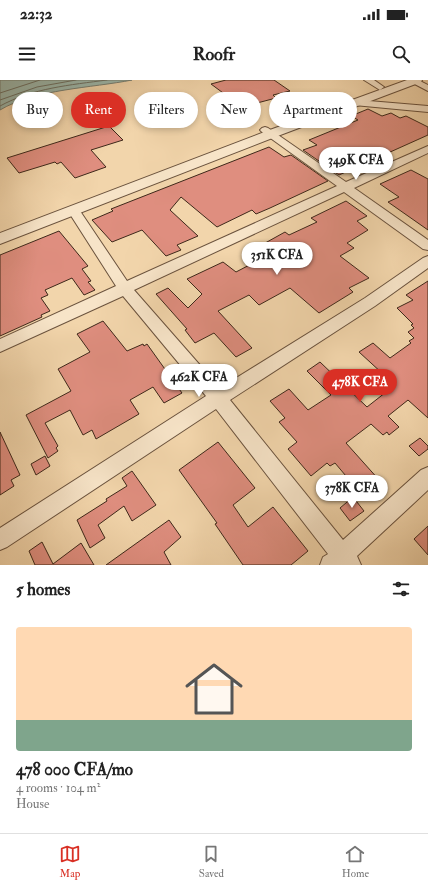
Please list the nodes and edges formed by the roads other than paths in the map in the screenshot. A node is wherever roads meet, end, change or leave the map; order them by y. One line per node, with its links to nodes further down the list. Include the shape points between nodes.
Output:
1 (368, 80): 4 (street)
2 (396, 80): 4 (street)
3 (414, 80): 5 (street); 6 (street)
4 (380, 87): 9 (street)
5 (428, 88)
6 (357, 103): 7 (street)
7 (428, 109)
8 (280, 128): 9 (street)
9 (268, 132): 11 (street); 12 (street); 13 (street)
10 (428, 149): 11 (street)
11 (345, 187): 15 (street); 17 (street)
12 (74, 211): 14 (street); 17 (street)
13 (0, 228)
14 (0, 239)
15 (428, 246)
16 (428, 261): 19 (street, via 370,302)
17 (125, 289): 18 (street); 19 (street)
18 (0, 346)
19 (218, 398): 21 (street); 22 (street)
20 (428, 477): 22 (street)
21 (0, 540)
22 (341, 562)

